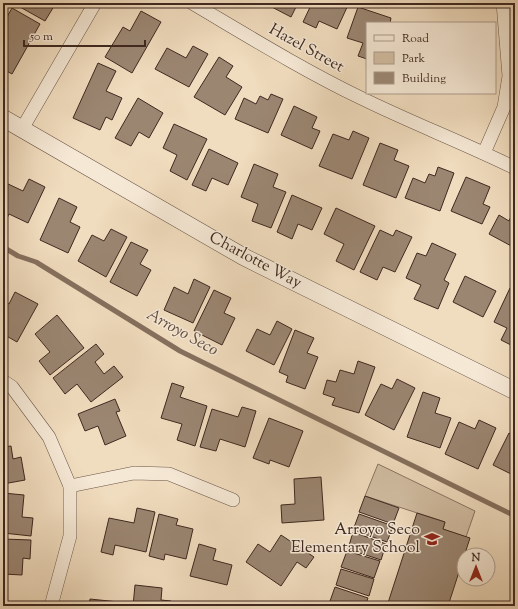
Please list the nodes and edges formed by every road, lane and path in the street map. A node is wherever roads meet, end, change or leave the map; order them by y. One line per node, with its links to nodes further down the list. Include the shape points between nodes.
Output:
1 (95, 3): 5 (street)
2 (192, 3): 6 (street, Hazel Street, via 278,54 361,98)
3 (503, 3): 6 (street, via 509,76 504,107)
4 (3, 118): 5 (street, Charlotte Way)
5 (22, 129): 9 (street, Charlotte Way, via 244,257)
6 (484, 153): 7 (street, Hazel Street)
7 (515, 168)
8 (3, 381): 10 (street, via 12,387 49,437)
9 (515, 391)
10 (70, 486): 11 (street, via 134,473 169,474); 12 (street, via 70,536)
11 (233, 500)
12 (51, 606)

